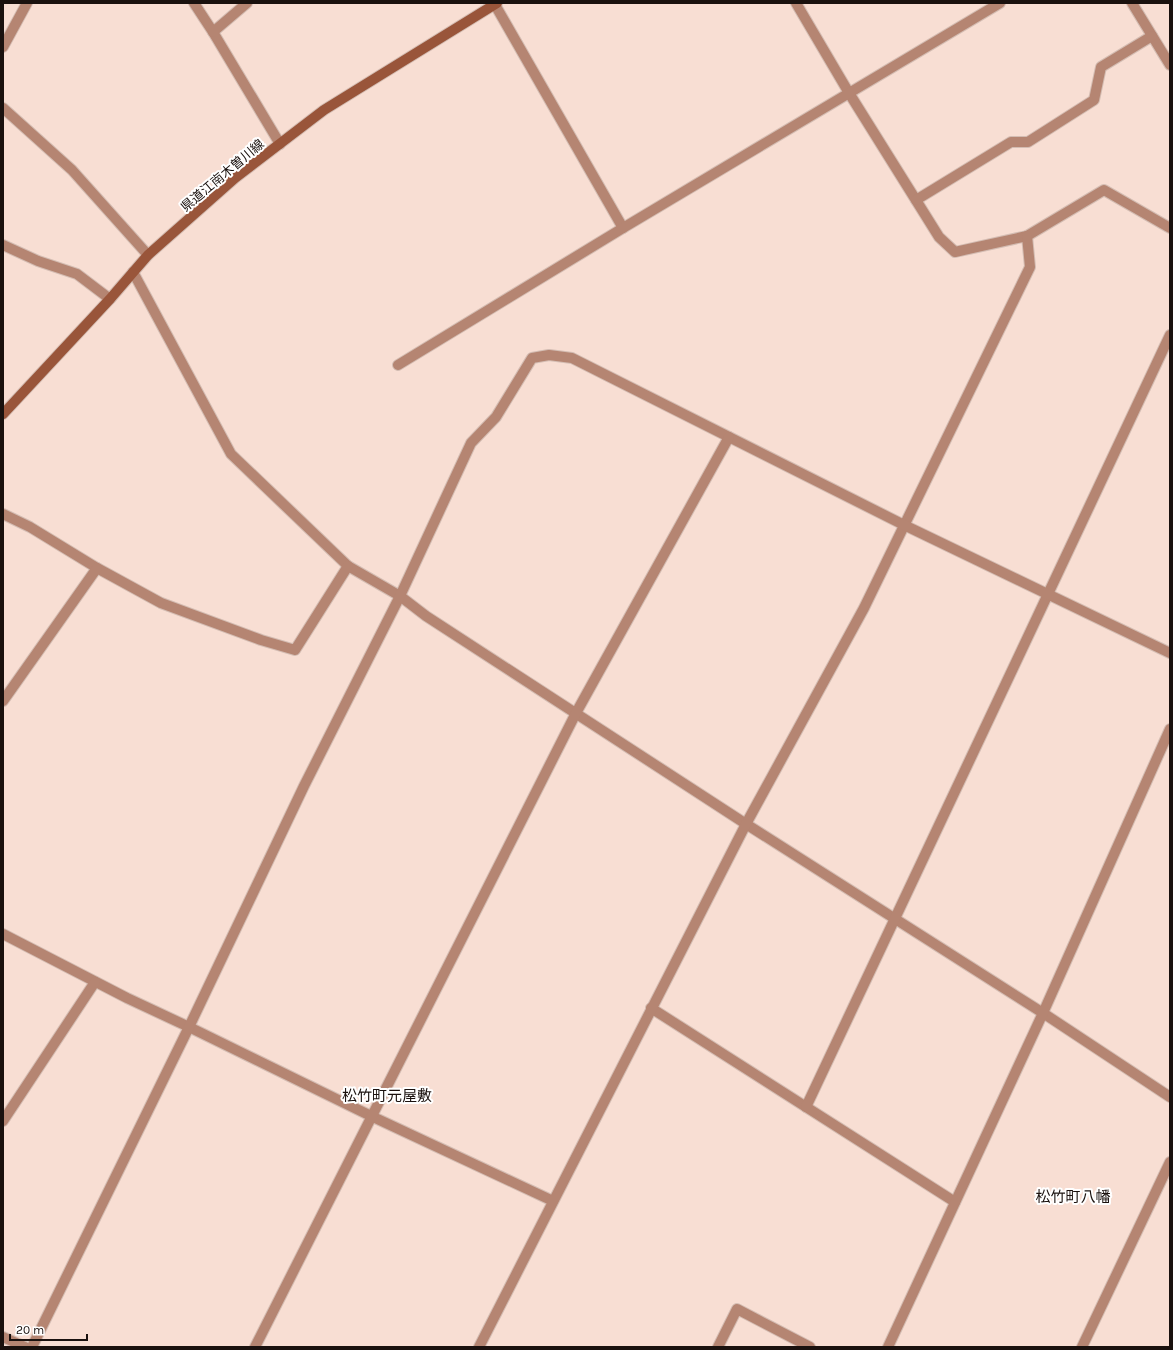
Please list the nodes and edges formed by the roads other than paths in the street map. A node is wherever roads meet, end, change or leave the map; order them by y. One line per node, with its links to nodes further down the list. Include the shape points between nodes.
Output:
1 (28, 3): 10 (street)
2 (194, 3): 8 (street)
3 (247, 3): 8 (street)
4 (496, 3): 14 (main road, 県道江南木曽川線, via 324,110); 16 (street)
5 (796, 3): 12 (street)
6 (1000, 3): 12 (street)
7 (1132, 3): 9 (street)
8 (212, 32): 14 (street)
9 (1152, 36): 11 (street); 15 (street, via 1101,67 1094,100 1028,142 1012,142)
10 (3, 47)
11 (1170, 66)
12 (850, 94): 15 (street); 16 (street)
13 (3, 108): 20 (street, via 72,170)
14 (280, 144): 20 (main road, 県道江南木曽川線, via 235,178)
15 (916, 200): 18 (street, via 939,237 955,252)
16 (623, 228): 24 (street)
17 (1170, 228): 18 (street, via 1104,190)
18 (1027, 236): 28 (street, via 1030,267)
19 (3, 245): 22 (street, via 38,261 77,274)
20 (148, 255): 21 (main road, 県道江南木曽川線)
21 (133, 272): 22 (main road, 県道江南木曽川線); 29 (street, via 232,454)
22 (110, 299): 25 (main road, 県道江南木曽川線)
23 (1170, 336): 31 (street)
24 (398, 365)
25 (3, 414)
26 (729, 437): 28 (street); 32 (street, via 572,358 549,355 532,358 496,417 471,443); 35 (street)
27 (3, 514): 30 (street, via 30,527)
28 (904, 525): 31 (street); 37 (street, via 864,608)
29 (348, 566): 30 (street, via 295,650 260,640 161,603); 32 (street)
30 (97, 568): 34 (street)
31 (1047, 594): 33 (street); 38 (street)
32 (400, 596): 35 (street, via 426,616); 43 (street, via 304,786)
33 (1170, 653)
34 (3, 701)
35 (576, 713): 37 (street); 46 (street)
36 (1170, 729): 42 (street)
37 (746, 824): 38 (street); 41 (street)
38 (896, 919): 42 (street); 45 (street)
39 (3, 934): 40 (street)
40 (95, 982): 43 (street); 47 (street)
41 (651, 1008): 45 (street); 49 (street)
42 (1043, 1013): 44 (street); 50 (street)
43 (189, 1027): 46 (street); 53 (street)
44 (1170, 1097)
45 (806, 1107): 50 (street)
46 (371, 1116): 49 (street); 54 (street)
47 (3, 1121)
48 (1170, 1162): 59 (street)
49 (553, 1202): 55 (street)
50 (955, 1202): 58 (street)
51 (3, 1337): 52 (street)
52 (25, 1347)
53 (32, 1347)
54 (255, 1347)
55 (479, 1347)
56 (718, 1347): 57 (street, via 737,1309)
57 (810, 1347)
58 (888, 1347)
59 (1082, 1347)

